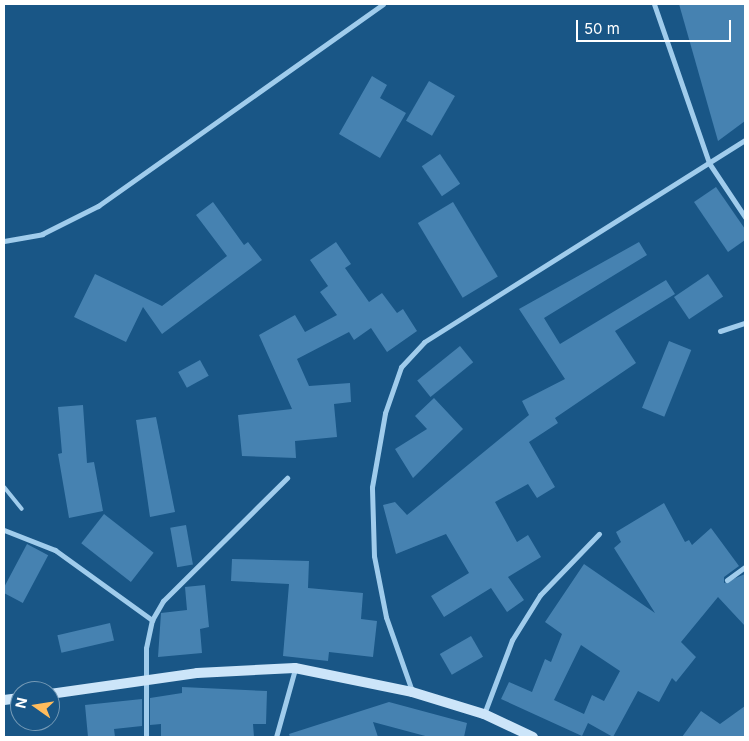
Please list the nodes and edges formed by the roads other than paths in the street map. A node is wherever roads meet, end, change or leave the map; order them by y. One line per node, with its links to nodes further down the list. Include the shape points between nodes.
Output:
1 (383, 4): 6 (street, via 98,206 42,234)
2 (654, 4): 4 (street)
3 (745, 140): 4 (street)
4 (709, 163): 5 (street); 20 (street, via 424,342 401,368 385,413 372,487 374,556 386,617)
5 (745, 217)
6 (4, 241)
7 (745, 323): 8 (street)
8 (720, 331)
9 (287, 478): 16 (street, via 163,601)
10 (4, 487): 11 (lane)
11 (22, 509)
12 (4, 530): 16 (street, via 55,550)
13 (599, 534): 21 (street, via 540,595 512,640)
14 (745, 567): 15 (street)
15 (727, 580)
16 (152, 620): 18 (street, via 146,648)
17 (295, 668): 18 (street); 20 (street); 23 (street)
18 (148, 679): 19 (street); 22 (street)
19 (60, 692)
20 (412, 692): 21 (street)
21 (484, 714): 24 (street)
22 (146, 737)
23 (276, 737)
24 (533, 737)

